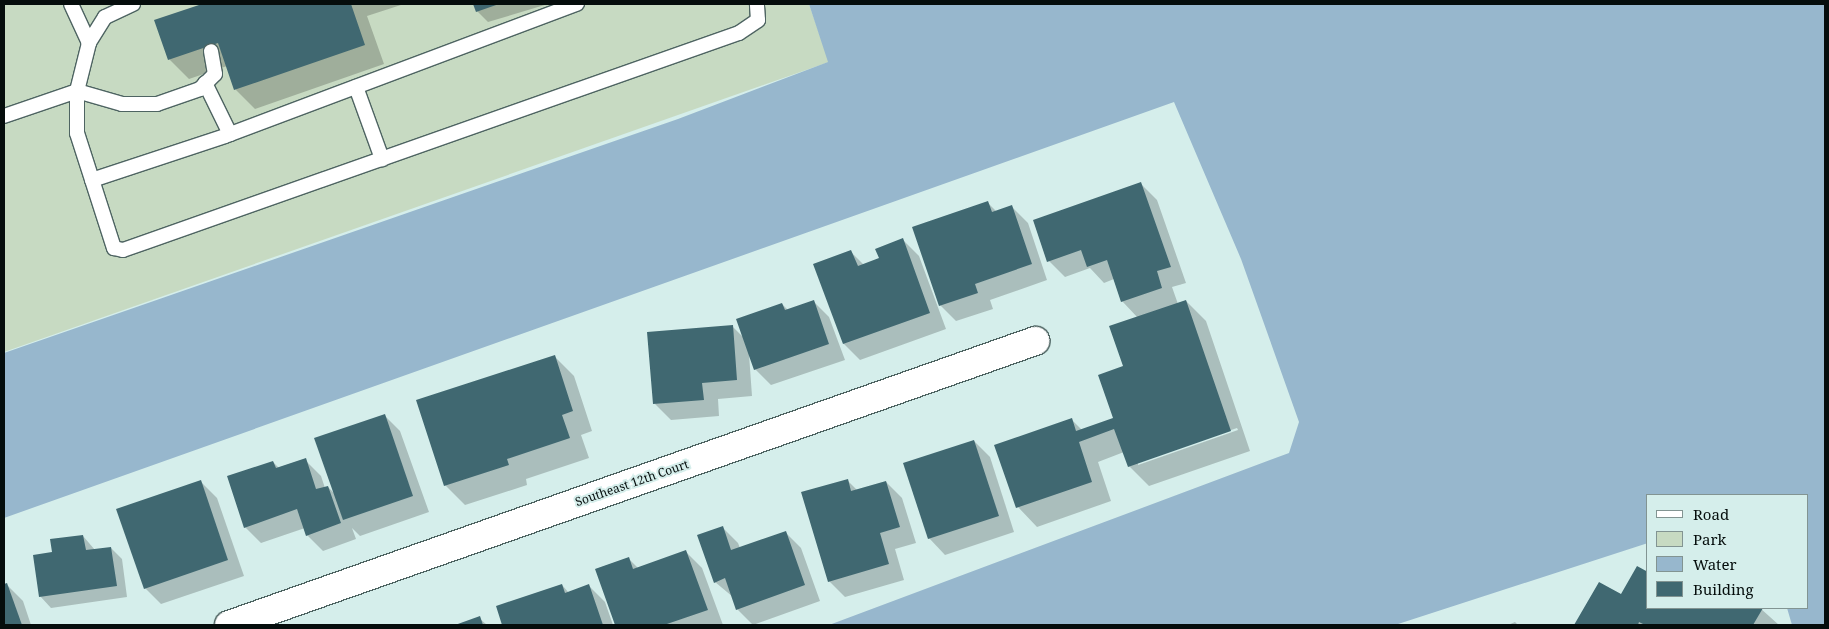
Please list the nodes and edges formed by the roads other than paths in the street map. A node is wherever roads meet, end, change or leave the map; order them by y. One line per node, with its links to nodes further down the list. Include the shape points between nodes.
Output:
1 (71, 4): 5 (lane)
2 (133, 4): 5 (lane, via 105,17)
3 (576, 4): 8 (lane)
4 (757, 4): 12 (lane, via 758,20 739,33)
5 (88, 43): 9 (lane)
6 (211, 50): 7 (lane, via 215,74)
7 (205, 83): 9 (lane, via 200,89 157,104 122,104); 11 (lane)
8 (356, 87): 11 (lane); 12 (lane)
9 (77, 91): 10 (lane); 13 (lane, via 77,133)
10 (4, 116)
11 (230, 134): 13 (lane)
12 (382, 159): 13 (lane, via 123,250 114,248)
13 (92, 180)
14 (1035, 341): 15 (street, Southeast 12th Court)
15 (229, 625)

